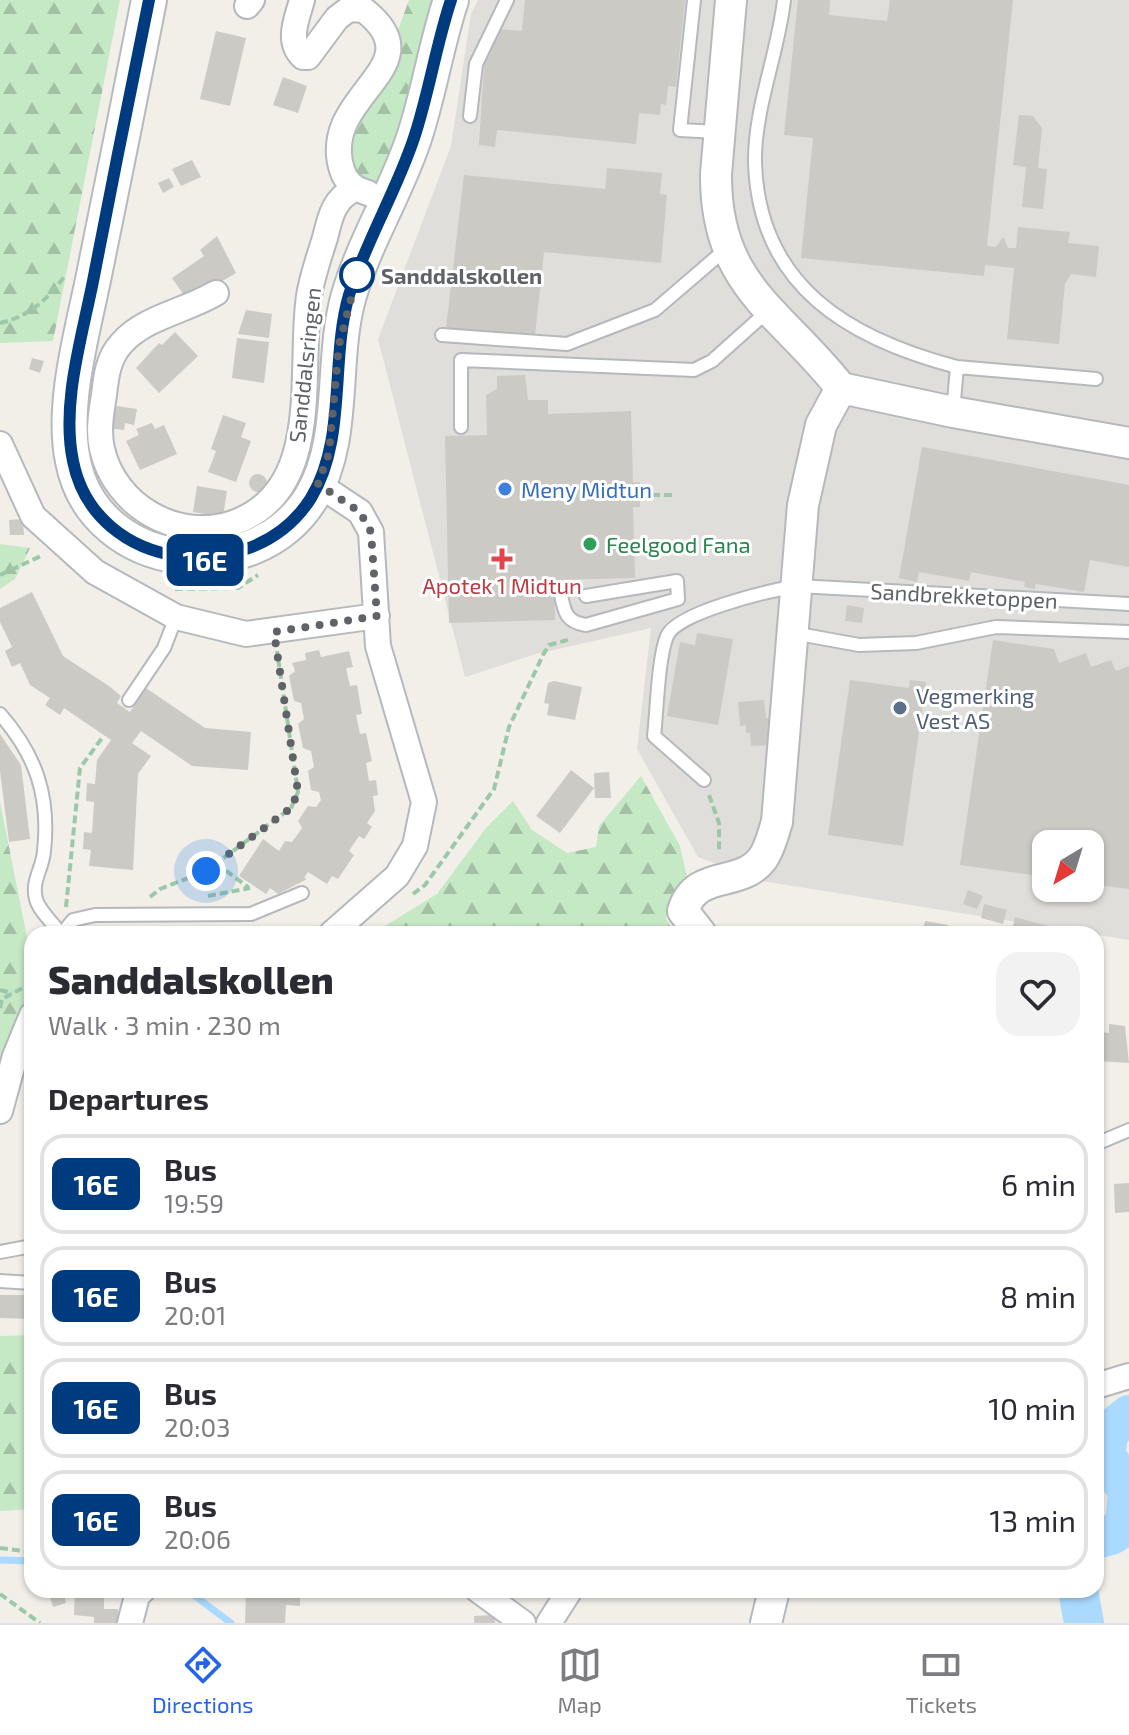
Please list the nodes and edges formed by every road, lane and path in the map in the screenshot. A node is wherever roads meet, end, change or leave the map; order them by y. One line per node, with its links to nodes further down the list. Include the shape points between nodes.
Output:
1 (149, 0): 25 (main road, Sanddalsringen, via 80,346 70,422 73,464 91,505 113,527 153,551 186,559 233,555 260,544 288,524)
2 (302, 0): 10 (street, via 293,34 303,57 349,9 364,10 387,36 384,69 339,132 343,175)
3 (451, 0): 11 (main road, Sanddalsringen, via 414,138)
4 (507, 0): 8 (lane, via 476,64)
5 (694, 0): 9 (lane, via 680,130)
6 (731, 0): 9 (street)
7 (784, 0): 18 (lane, via 755,162 774,246 792,276 853,329)
8 (470, 116)
9 (718, 132): 12 (street, via 716,200)
10 (355, 189): 11 (street); 14 (street, Sanddalsringen, via 342,195 332,212 309,295 300,435 291,467 274,496 248,516 217,527 184,528 145,511 116,483 100,436 104,390 114,352 137,328)
11 (389, 198): 25 (main road, Sanddalsringen, via 349,296 329,453)
12 (726, 249): 15 (street); 17 (lane, via 655,310 567,344)
13 (69, 269): 16 (path, via 52,293 21,318)
14 (216, 293)
15 (768, 311): 20 (street); 22 (lane, via 712,361 694,370 461,360)
16 (0, 323)
17 (442, 335)
18 (957, 367): 19 (lane); 21 (lane)
19 (1096, 379)
20 (841, 388): 21 (street); 30 (street, via 821,425 803,505)
21 (953, 412): 23 (street)
22 (461, 427)
23 (1129, 443)
24 (0, 444): 28 (street, via 33,516)
25 (318, 484): 34 (street, via 367,521)
26 (640, 495): 27 (path)
27 (674, 495)
28 (71, 551): 29 (path, via 37,556); 35 (street, via 95,572)
29 (0, 575)
30 (798, 586): 33 (lane, Sandbrekketoppen); 38 (street); 42 (lane, Sandbrekketoppen, via 770,590 678,622 667,636 654,736)
31 (560, 590): 32 (lane, via 565,615 586,625 678,599 677,581)
32 (586, 596)
33 (1129, 604)
34 (377, 616): 36 (street); 51 (street, via 378,646 424,802 415,846 397,876)
35 (176, 617): 36 (street, via 246,634); 39 (lane, via 164,648)
36 (274, 632): 43 (path, via 298,792 291,808)
37 (1129, 632): 38 (lane, via 996,627 916,643 859,645)
38 (793, 633): 44 (street, via 777,822 763,858 750,870)
39 (129, 700)
40 (0, 714): 49 (lane, via 24,741 46,802 36,901)
41 (102, 738): 48 (path, via 80,768 65,906)
42 (704, 780): 44 (path, via 719,823)
43 (221, 859): 45 (path, via 225,870); 47 (path, via 206,871 160,889)
44 (724, 879): 52 (street, via 688,896 683,911)
45 (250, 888)
46 (302, 893): 48 (lane, via 251,914 95,915)
47 (142, 904)
48 (73, 920): 50 (lane)
49 (56, 926)
50 (68, 926)
51 (340, 926)
52 (695, 926)
53 (24, 987): 55 (path)
54 (0, 990): 55 (path)
55 (12, 993): 56 (path, via 2,999)
56 (0, 1008)
57 (24, 1034): 58 (street)
58 (0, 1111)
59 (1129, 1130): 60 (lane)
60 (1104, 1141)
61 (24, 1248): 62 (lane)
62 (0, 1252)
63 (0, 1281): 64 (lane)
64 (24, 1282)
65 (1129, 1376): 66 (street)
66 (1104, 1384)
67 (0, 1548): 68 (path)
68 (24, 1551)
69 (0, 1594): 74 (path)
70 (136, 1598): 75 (street)
71 (489, 1598): 76 (street)
72 (565, 1598): 77 (street)
73 (772, 1598): 78 (street)
74 (40, 1623)
75 (130, 1623)
76 (523, 1623)
77 (549, 1623)
78 (766, 1623)

